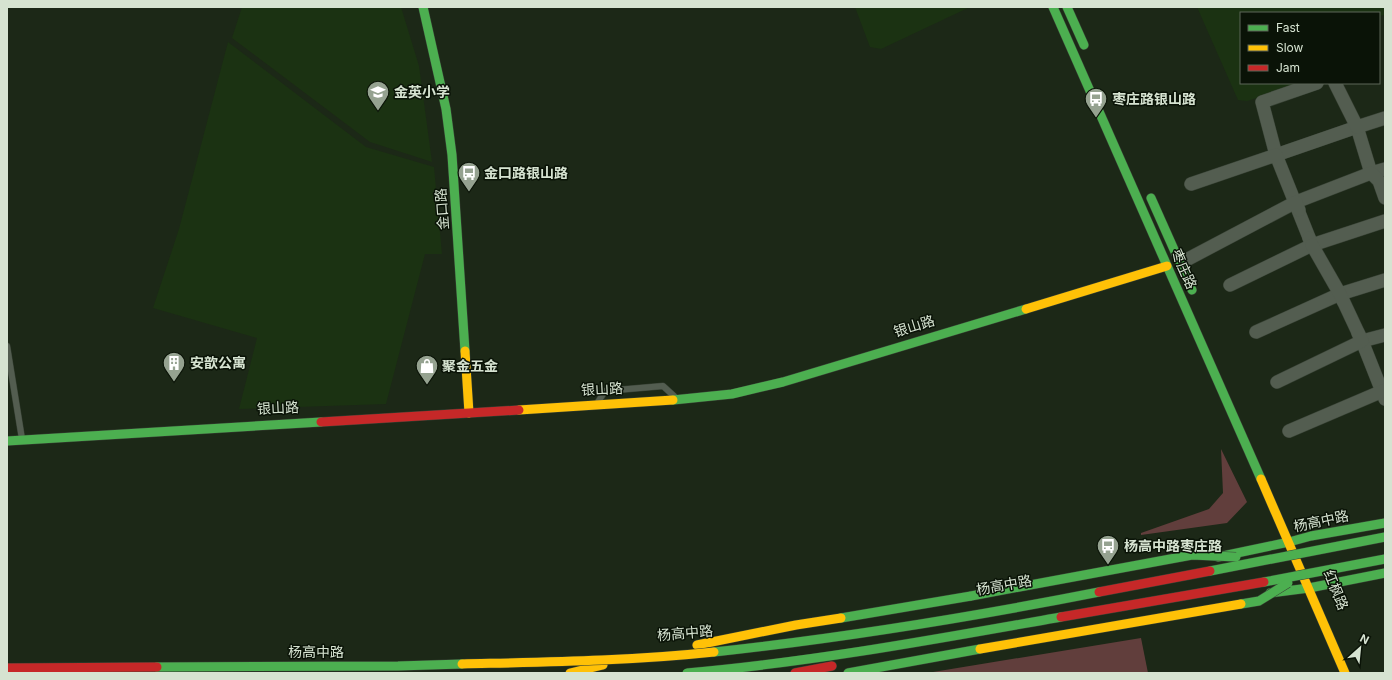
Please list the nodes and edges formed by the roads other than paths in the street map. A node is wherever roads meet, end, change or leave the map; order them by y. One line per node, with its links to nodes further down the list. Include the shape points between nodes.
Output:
1 (423, 7): 31 (main road, 金口路, via 446,109 452,155)
2 (1053, 7): 18 (main road, 枣庄路)
3 (1067, 7): 4 (main road)
4 (1086, 51)
5 (1314, 84): 9 (street, via 1262,102)
6 (1336, 84): 8 (street)
7 (1385, 118): 8 (street)
8 (1357, 127): 9 (street); 11 (street)
9 (1276, 155): 12 (street); 15 (street)
10 (1385, 169): 11 (street)
11 (1371, 174): 14 (street, via 1379,181); 15 (street)
12 (1191, 184)
13 (1147, 188): 18 (main road, 枣庄路)
14 (1385, 198)
15 (1296, 202): 17 (street); 18 (street)
16 (1385, 221): 17 (street)
17 (1312, 244): 20 (street); 21 (street)
18 (1178, 262): 22 (main road, 枣庄路); 29 (main road, 银山路, via 783,382 732,394); 38 (main road, 枣庄路)
19 (1385, 280): 21 (street)
20 (1230, 285)
21 (1340, 294): 23 (street); 25 (street)
22 (1195, 298)
23 (1256, 332)
24 (1385, 335): 25 (street)
25 (1362, 341): 27 (street); 28 (street)
26 (7, 346): 33 (lane)
27 (1277, 382)
28 (1384, 393): 32 (street)
29 (679, 400): 30 (main road, 银山路); 30 (lane, via 663,386 605,391)
30 (596, 405): 31 (main road, 银山路)
31 (469, 413): 33 (main road, 银山路)
32 (1289, 431)
33 (22, 440): 34 (main road, 银山路)
34 (7, 441)
35 (1385, 523): 36 (main road, 杨高中路)
36 (1297, 536): 38 (main road, 杨高中路); 46 (main road, 红枫路)
37 (1385, 537): 39 (main road, 杨高中路, bridge)
38 (1289, 542): 41 (main road, 杨高中路); 47 (main road, 红枫路)
39 (1271, 558): 50 (main road, bridge, via 1192,555); 55 (main road, 杨高中路, bridge, via 970,615 791,644 676,656 398,666)
40 (1385, 559): 44 (main road, bridge)
41 (1156, 571)
42 (1385, 573): 46 (main road)
43 (1126, 578): 45 (main road)
44 (1295, 578): 57 (main road, bridge, via 826,657); 59 (main road, bridge, via 1259,601)
45 (1088, 585)
46 (1319, 585): 47 (main road); 48 (main road, 红枫路)
47 (1309, 588): 58 (main road, via 1114,617); 60 (main road, 红枫路)
48 (1323, 596)
49 (1010, 598): 50 (main road, 杨高中路, via 754,642)
50 (697, 645): 51 (main road, 杨高中路)
51 (655, 649): 52 (main road); 56 (main road, 杨高中路)
52 (600, 651)
53 (514, 654): 54 (main road)
54 (7, 661)
55 (7, 668)
56 (570, 673)
57 (687, 673)
58 (795, 673)
59 (848, 673)
60 (1345, 673)

